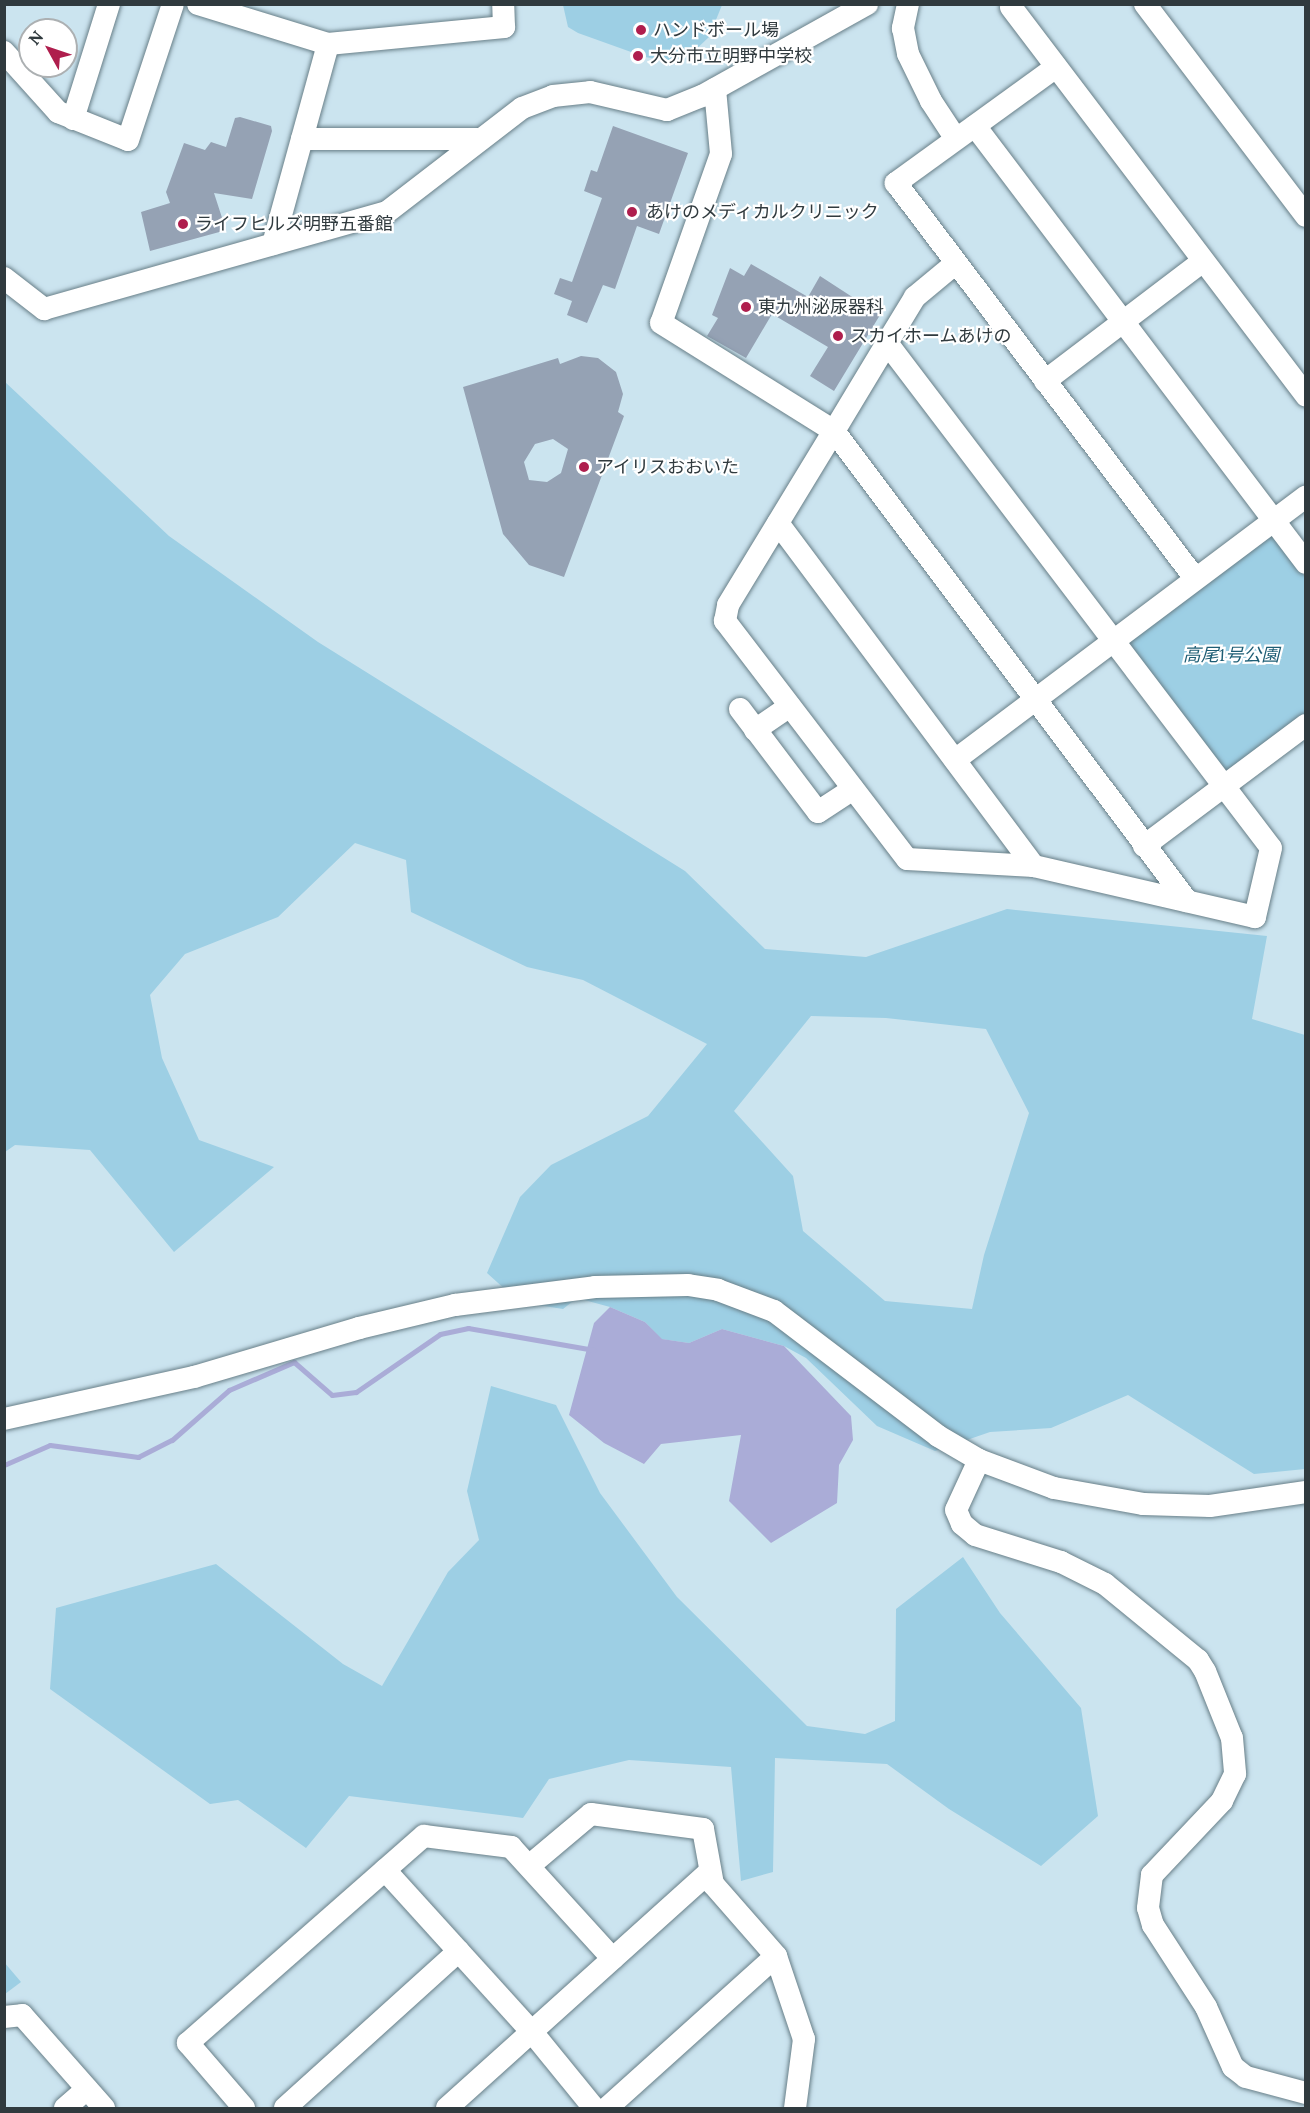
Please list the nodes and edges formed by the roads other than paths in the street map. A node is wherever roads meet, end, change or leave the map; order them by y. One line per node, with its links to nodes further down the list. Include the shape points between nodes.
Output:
1 (109, 4): 13 (street)
2 (173, 4): 13 (street, via 128,140)
3 (198, 4): 9 (street)
4 (503, 4): 9 (street, via 504,27)
5 (867, 4): 12 (street)
6 (908, 4): 17 (street, via 903,28 908,54 931,101)
7 (1145, 4): 18 (street)
8 (1011, 7): 11 (street)
9 (328, 44): 15 (street)
10 (4, 52): 13 (street, via 58,112)
11 (1056, 67): 14 (street); 20 (street)
12 (715, 89): 16 (street, via 667,110 590,92 553,96 522,108); 27 (street, via 721,154 662,323)
13 (73, 118)
14 (975, 126): 17 (street); 23 (street)
15 (302, 139): 16 (street); 19 (street)
16 (481, 139): 19 (street, via 387,212)
17 (956, 139): 21 (street, via 896,183)
18 (1305, 216)
19 (273, 244): 22 (street, via 122,290 44,309)
20 (1203, 261): 23 (street); 26 (street)
21 (956, 263): 24 (street, via 915,297); 25 (street)
22 (4, 278)
23 (1123, 322): 25 (street); 29 (street)
24 (886, 343): 27 (street); 33 (street)
25 (1045, 381): 32 (street)
26 (1305, 396)
27 (834, 431): 30 (street); 34 (street)
28 (1305, 495): 29 (street)
29 (1273, 520): 31 (street); 32 (street)
30 (778, 523): 35 (street, via 728,605 725,621); 39 (street)
31 (1305, 563)
32 (1195, 579): 33 (street)
33 (1115, 639): 34 (street); 40 (street)
34 (1034, 700): 39 (street); 42 (street)
35 (790, 706): 38 (street); 41 (street)
36 (740, 710): 38 (street)
37 (1305, 725): 40 (street)
38 (756, 730): 41 (street, via 818,813)
39 (955, 760): 43 (street)
40 (1225, 786): 42 (street); 44 (street, via 1271,848 1255,917)
41 (853, 789): 43 (street, via 907,858)
42 (1144, 846): 44 (street)
43 (1034, 866): 44 (street)
44 (1187, 901)
45 (4, 1419): 46 (street, via 194,1377 359,1328 455,1305 572,1289 688,1285 718,1290 774,1311 915,1421)
46 (979, 1460): 47 (street, via 1054,1488 1143,1504 1210,1506); 57 (street, via 956,1510 962,1524 981,1538 1060,1562 1105,1584 1198,1660 1205,1671 1232,1738 1235,1774 1222,1801 1152,1875 1148,1908 1153,1925 1206,2007 1233,2067 1246,2077)
47 (1305, 1491)
48 (529, 1866): 49 (street, via 511,1847 424,1836); 50 (street, via 591,1814 704,1829); 53 (street)
49 (385, 1870): 51 (street); 60 (street, via 188,2043)
50 (710, 1871): 52 (street, via 712,1884); 53 (street)
51 (459, 1951): 55 (street); 61 (street)
52 (776, 1956): 64 (street); 65 (street, via 804,2039)
53 (613, 1959): 55 (street)
54 (4, 2017): 56 (street, via 22,2015)
55 (532, 2032): 62 (street); 63 (street)
56 (87, 2089): 58 (street); 59 (street)
57 (1305, 2093)
58 (65, 2109)
59 (104, 2109)
60 (244, 2109)
61 (285, 2109)
62 (447, 2109)
63 (594, 2109)
64 (607, 2109)
65 (795, 2109)

